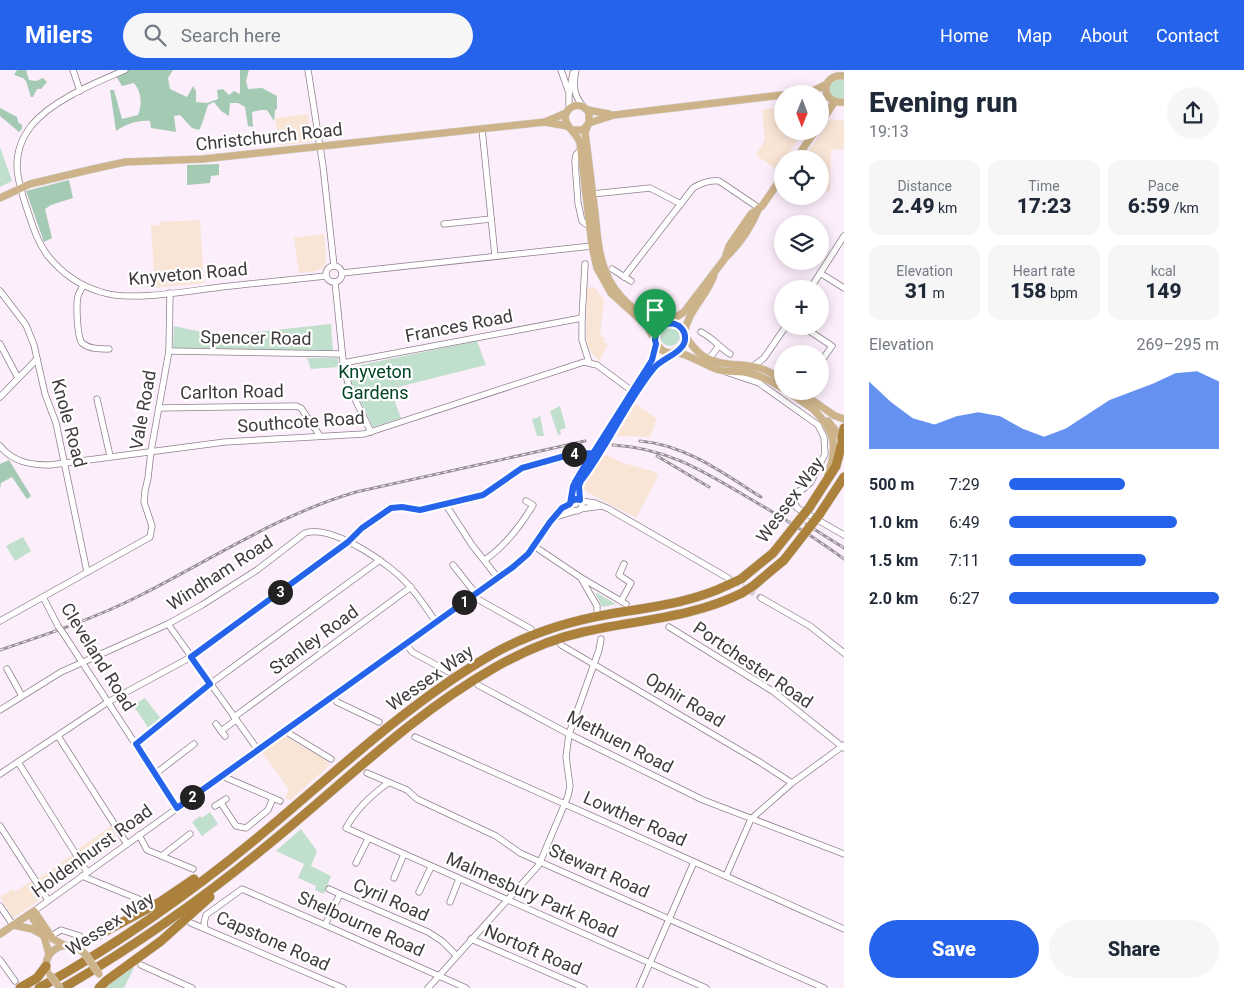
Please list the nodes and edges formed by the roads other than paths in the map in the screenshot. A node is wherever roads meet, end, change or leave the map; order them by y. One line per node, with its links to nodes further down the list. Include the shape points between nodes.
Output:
1 (73, 70): 8 (street)
2 (125, 70): 8 (street, Knyveton Road)
3 (308, 70): 22 (street)
4 (561, 70): 9 (street)
5 (575, 70): 9 (street); 14 (street, via 575,94)
6 (839, 74): 7 (main road)
7 (827, 84)
8 (80, 91): 23 (street, Knyveton Road, via 44,112 26,134 17,155)
9 (568, 94): 15 (street)
10 (829, 96): 12 (main road)
11 (774, 97): 17 (main road)
12 (834, 102): 13 (main road); 16 (main road)
13 (844, 102)
14 (585, 108): 15 (main road, via 576,105); 17 (main road); 19 (main road, via 590,116)
15 (568, 110): 18 (main road, Christchurch Road); 20 (main road, via 565,117)
16 (829, 110)
17 (614, 115): 19 (main road)
18 (546, 122): 20 (main road, Christchurch Road); 21 (main road, Christchurch Road)
19 (589, 124): 20 (main road, via 583,130); 25 (main road, via 585,132)
20 (570, 128): 32 (main road, via 578,135 581,148)
21 (482, 129): 22 (main road, Christchurch Road); 29 (street)
22 (319, 147): 23 (main road, Christchurch Road, via 203,160 125,162); 35 (street)
23 (20, 188): 26 (main road, Christchurch Road); 45 (street, Knyveton Road, via 44,250 59,267)
24 (774, 188): 28 (main road)
25 (592, 194): 27 (street, via 650,188); 50 (main road, via 605,272 622,298 636,310 650,320)
26 (0, 198)
27 (681, 204): 28 (street, via 693,188 715,180); 41 (street)
28 (759, 208): 37 (main road, via 734,250)
29 (492, 220): 30 (street); 33 (street)
30 (444, 224)
31 (844, 236): 39 (street)
32 (592, 246): 33 (street); 55 (main road, via 597,268 606,286 646,325)
33 (495, 256): 38 (street)
34 (585, 264): 49 (street)
35 (334, 266): 38 (street); 40 (street)
36 (612, 269): 41 (street)
37 (716, 271): 50 (main road, via 684,312); 52 (main road, via 688,316)
38 (342, 273): 43 (street, via 340,280)
39 (820, 273): 42 (street); 46 (street)
40 (326, 276): 43 (street); 48 (street, Knyveton Road)
41 (624, 277): 44 (street)
42 (816, 280)
43 (335, 282): 62 (street)
44 (630, 282)
45 (83, 285): 48 (street, Knyveton Road, via 118,296); 58 (street, via 76,306 80,340 95,349)
46 (844, 288)
47 (0, 291): 65 (street, Knole Road, via 26,325)
48 (170, 293): 60 (street, Vale Road)
49 (582, 318): 67 (street, via 582,340); 68 (street, Frances Road)
50 (666, 324): 52 (main road, via 676,325); 55 (main road, via 657,330)
51 (701, 332): 57 (street)
52 (684, 335): 61 (main road, via 682,347); 66 (main road)
53 (780, 335): 64 (street)
54 (816, 335): 59 (street, via 832,346)
55 (656, 342): 61 (main road, via 662,351); 75 (street, via 652,360)
56 (0, 344): 73 (street)
57 (718, 347): 63 (street); 66 (street)
58 (109, 349)
59 (829, 350)
60 (169, 351): 62 (street, Spencer Road); 80 (street, Vale Road)
61 (674, 352): 70 (main road); 95 (street, via 655,366 581,481)
62 (342, 354): 68 (street)
63 (730, 354)
64 (764, 358): 69 (street); 71 (street)
65 (38, 359): 73 (street); 91 (street, Knole Road)
66 (709, 360): 69 (main road)
67 (589, 362): 75 (street); 84 (street, Southcote Road)
68 (343, 363): 84 (street, via 350,389)
69 (752, 367): 71 (main road)
70 (721, 370): 74 (main road, via 753,374); 101 (street, via 759,382 818,425 824,437 825,454 812,482 795,493 793,500 797,508)
71 (764, 370): 72 (main road)
72 (774, 376)
73 (18, 378): 76 (street)
74 (774, 383)
75 (632, 391): 89 (street)
76 (0, 396)
77 (96, 400): 90 (street)
78 (800, 400): 81 (main road)
79 (812, 400): 82 (main road)
80 (159, 408): 85 (street, Carlton Road, via 296,406 301,408); 88 (street, Vale Road)
81 (813, 409): 86 (main road, via 825,416); 93 (main road, via 832,433 834,447)
82 (844, 419)
83 (844, 428): 86 (highway, Wessex Way)
84 (371, 432): 85 (street, Southcote Road)
85 (320, 436): 88 (street, Southcote Road, via 224,442)
86 (843, 442): 93 (highway, Wessex Way, via 836,466)
87 (0, 446): 91 (street, Southcote Road, via 24,463)
88 (151, 451): 90 (street, Southcote Road); 108 (street, Vale Road, via 144,502 152,531 150,537)
89 (593, 451): 96 (street, via 573,486); 97 (street, via 522,468 483,495)
90 (110, 456): 91 (street, Southcote Road)
91 (65, 464): 108 (street, Knole Road)
92 (844, 477): 170 (highway, Wessex Way, bridge, via 784,560 754,586 724,602 699,610 597,629 523,652 456,692 392,738)
93 (823, 486): 111 (highway, Wessex Way, bridge, via 773,553 741,578)
94 (526, 501): 105 (street, via 533,505 523,522 509,540)
95 (580, 501): 96 (street); 98 (street); 99 (street, via 582,505)
96 (571, 502): 99 (street, via 572,509); 100 (street, Holdenhurst Road)
97 (446, 505): 102 (street, via 420,510 391,508); 105 (street)
98 (601, 506): 99 (street); 111 (street)
99 (578, 510): 100 (street)
100 (555, 517): 103 (street, Holdenhurst Road)
101 (844, 535)
102 (348, 542): 104 (street, Windham Road); 119 (street, Windham Road, via 319,532 305,533 256,570); 126 (street)
103 (534, 546): 109 (street); 110 (street, Holdenhurst Road)
104 (380, 560): 112 (street, Windham Road); 131 (street)
105 (485, 560): 110 (street)
106 (624, 564): 109 (street, via 619,575 631,583 624,602)
107 (453, 565): 113 (street)
108 (87, 572): 114 (street)
109 (580, 576): 116 (street)
110 (498, 578): 113 (street, Holdenhurst Road)
111 (728, 581): 167 (highway, Wessex Way, via 713,592 682,601 572,622 526,638 491,656 391,725)
112 (411, 587): 118 (street, Windham Road); 137 (street, Stanley Road)
113 (474, 595): 118 (street, Holdenhurst Road); 121 (street)
114 (43, 597): 117 (street); 127 (street, Cleveland Road, bridge)
115 (761, 598): 125 (street, via 810,626)
116 (597, 610)
117 (0, 621)
118 (436, 622): 123 (street, Holdenhurst Road)
119 (168, 624): 126 (street); 127 (street, Windham Road)
120 (669, 627): 148 (street, Portchester Road, via 774,692)
121 (531, 629)
122 (601, 639): 128 (street)
123 (406, 644): 130 (street, via 412,652); 134 (street, Holdenhurst Road)
124 (561, 645): 128 (street, Ophir Road)
125 (844, 653)
126 (191, 657): 131 (street); 135 (street)
127 (82, 662): 133 (street, Windham Road); 135 (street, Cleveland Road)
128 (594, 665): 142 (street); 157 (street, Ophir Road)
129 (7, 670): 133 (street)
130 (449, 672)
131 (210, 684): 137 (street); 146 (street)
132 (478, 685): 142 (street, Methuen Road)
133 (22, 696): 136 (street, Windham Road)
134 (333, 696): 138 (street, via 337,702); 141 (street, Holdenhurst Road)
135 (108, 702): 143 (street); 146 (street, Cleveland Road)
136 (1, 707)
137 (235, 718): 140 (street, Stanley Road); 149 (street)
138 (379, 722)
139 (216, 724): 140 (street)
140 (221, 730): 144 (street)
141 (285, 731): 149 (street, Holdenhurst Road); 150 (street)
142 (569, 734): 161 (street, via 566,765 570,791); 163 (street, Methuen Road, via 703,800)
143 (58, 736): 151 (street); 169 (street)
144 (225, 736)
145 (414, 737): 161 (street, Lowther Road)
146 (136, 744): 154 (street, Cleveland Road)
147 (194, 744): 154 (street)
148 (844, 746): 157 (street)
149 (258, 750): 155 (street, Holdenhurst Road)
150 (331, 759)
151 (18, 762): 153 (street); 179 (street)
152 (367, 772): 156 (street, Stewart Road)
153 (0, 774)
154 (155, 774): 162 (street, Cleveland Road)
155 (222, 776): 158 (street); 162 (street, Holdenhurst Road)
156 (388, 783): 168 (street, Malmesbury Park Road, via 354,813 346,828); 174 (street, Stewart Road, via 496,836)
157 (792, 783): 163 (street)
158 (273, 798): 159 (street); 160 (street, via 268,810 246,828 236,826)
159 (280, 801)
160 (221, 802)
161 (564, 804): 174 (street); 175 (street, Lowther Road)
162 (177, 808): 166 (street, Holdenhurst Road)
163 (751, 818): 172 (street, Methuen Road); 180 (street)
164 (0, 826): 186 (street)
165 (190, 834): 173 (street)
166 (139, 835): 169 (street, Holdenhurst Road); 173 (street, via 147,850)
167 (256, 839): 202 (highway, via 160,902 90,940); 211 (highway, Wessex Way, via 112,944)
168 (368, 839): 171 (street, Malmesbury Park Road); 176 (street)
169 (127, 844): 179 (street, Holdenhurst Road)
170 (264, 848): 212 (highway, Wessex Way, via 166,922); 213 (highway, via 161,940)
171 (404, 854): 177 (street, Malmesbury Park Road); 181 (street)
172 (844, 854)
173 (163, 855): 178 (street)
174 (540, 862): 188 (street); 192 (street, Stewart Road)
175 (694, 862): 180 (street, Lowther Road); 192 (street)
176 (356, 863)
177 (431, 866): 182 (street, Malmesbury Park Road); 184 (street)
178 (193, 869)
179 (85, 874): 186 (street, Holdenhurst Road); 187 (street)
180 (726, 876): 197 (street, Lowther Road)
181 (394, 878)
182 (459, 879): 188 (street, Malmesbury Park Road); 189 (street)
183 (328, 889): 185 (street)
184 (419, 892)
185 (340, 894): 195 (street, Cyril Road); 204 (street, Cyril Road, via 428,932)
186 (48, 900): 191 (street, Holdenhurst Road)
187 (141, 900)
188 (506, 900): 201 (street); 206 (street, Malmesbury Park Road)
189 (450, 902)
190 (0, 906): 194 (street)
191 (32, 912): 194 (main road, Holdenhurst Road); 199 (main road)
192 (669, 919): 206 (street); 221 (street, Stewart Road)
193 (192, 923): 196 (street, Capstone Road)
194 (13, 925): 198 (main road, Holdenhurst Road); 199 (main road, via 32,928)
195 (326, 925): 196 (street, Shelbourne Road, via 242,890 206,915); 209 (street, Shelbourne Road)
196 (205, 928): 215 (street, Capstone Road)
197 (844, 929)
198 (0, 934)
199 (48, 936): 200 (street, via 60,930); 202 (main road); 203 (main road)
200 (80, 936)
201 (471, 939): 204 (street); 218 (street, Nortoft Road)
202 (70, 946): 203 (main road, via 60,947); 213 (main road, bridge, via 86,955 99,974)
203 (49, 954): 208 (main road)
204 (456, 955): 209 (street)
205 (0, 960): 210 (street)
206 (650, 963): 219 (street); 220 (street, Malmesbury Park Road)
207 (141, 965): 214 (street)
208 (48, 971): 210 (highway); 212 (main road, bridge)
209 (439, 976): 216 (street); 217 (street, Shelbourne Road)
210 (17, 984)
211 (39, 988)
212 (61, 988)
213 (99, 988)
214 (192, 988)
215 (343, 988)
216 (428, 988)
217 (466, 988)
218 (584, 988)
219 (639, 988)
220 (706, 988)
221 (824, 988)

